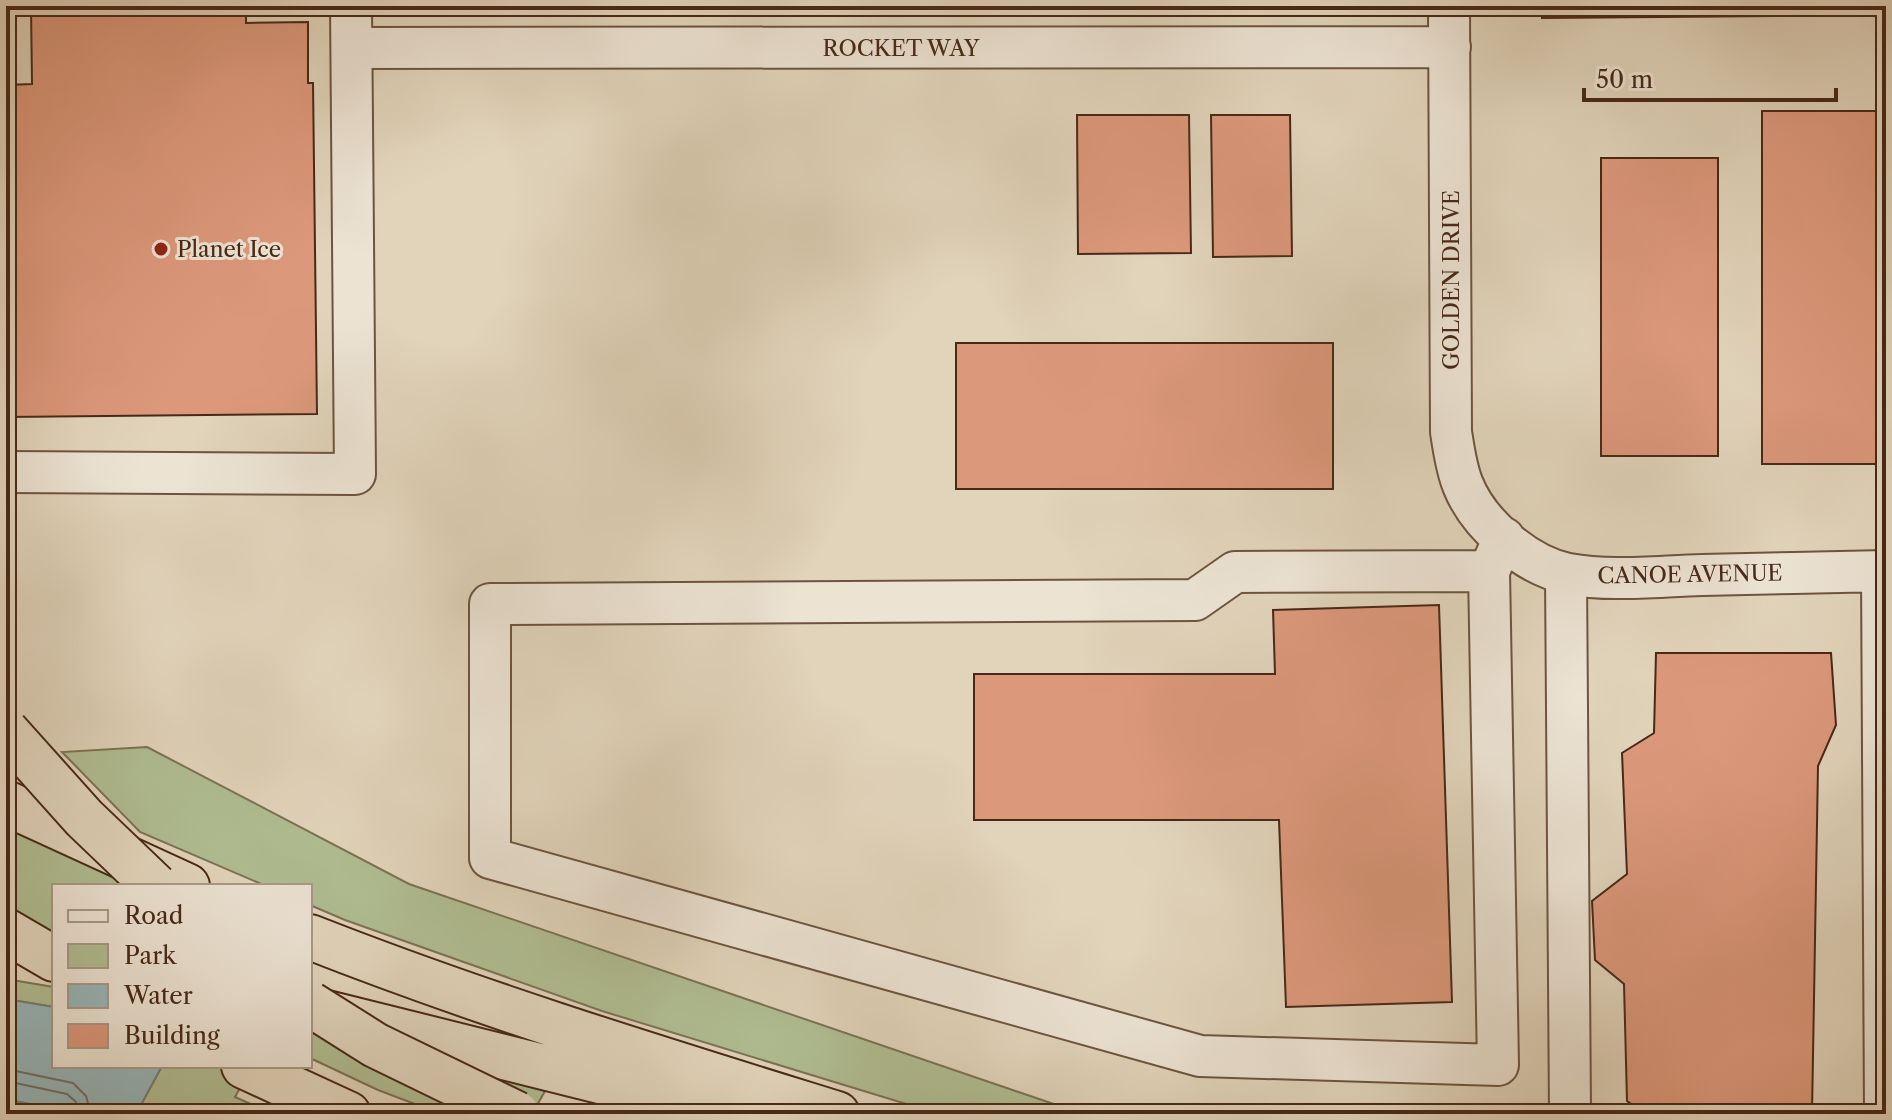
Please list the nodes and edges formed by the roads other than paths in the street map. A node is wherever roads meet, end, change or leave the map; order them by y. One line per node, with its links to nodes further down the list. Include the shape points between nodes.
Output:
1 (351, 6): 4 (street)
2 (1449, 6): 3 (street, GOLDEN DRIVE)
3 (1450, 47): 4 (street, ROCKET WAY); 6 (street, GOLDEN DRIVE, via 1451,432 1463,487)
4 (352, 48): 5 (street, via 355,474)
5 (6, 472)
6 (1497, 554): 6 (street, via 1498,1065 1200,1056 490,858 490,604 1195,600 1235,572); 8 (street, CANOE AVENUE, via 1523,553)
7 (1884, 571): 8 (street, CANOE AVENUE); 26 (street)
8 (1566, 574): 25 (street)
9 (6, 731): 11 (highway, bridge)
10 (6, 803): 12 (highway)
11 (153, 884)
12 (183, 884)
13 (6, 931): 16 (highway)
14 (312, 938): 24 (highway, via 608,1043)
15 (6, 955): 17 (highway)
16 (52, 960)
17 (52, 961)
18 (312, 1007): 22 (highway, bridge, via 375,1045)
19 (312, 1007): 23 (highway)
20 (248, 1068): 21 (highway)
21 (348, 1114)
22 (517, 1114)
23 (732, 1114)
24 (837, 1114)
25 (1570, 1114)
26 (1885, 1114)

